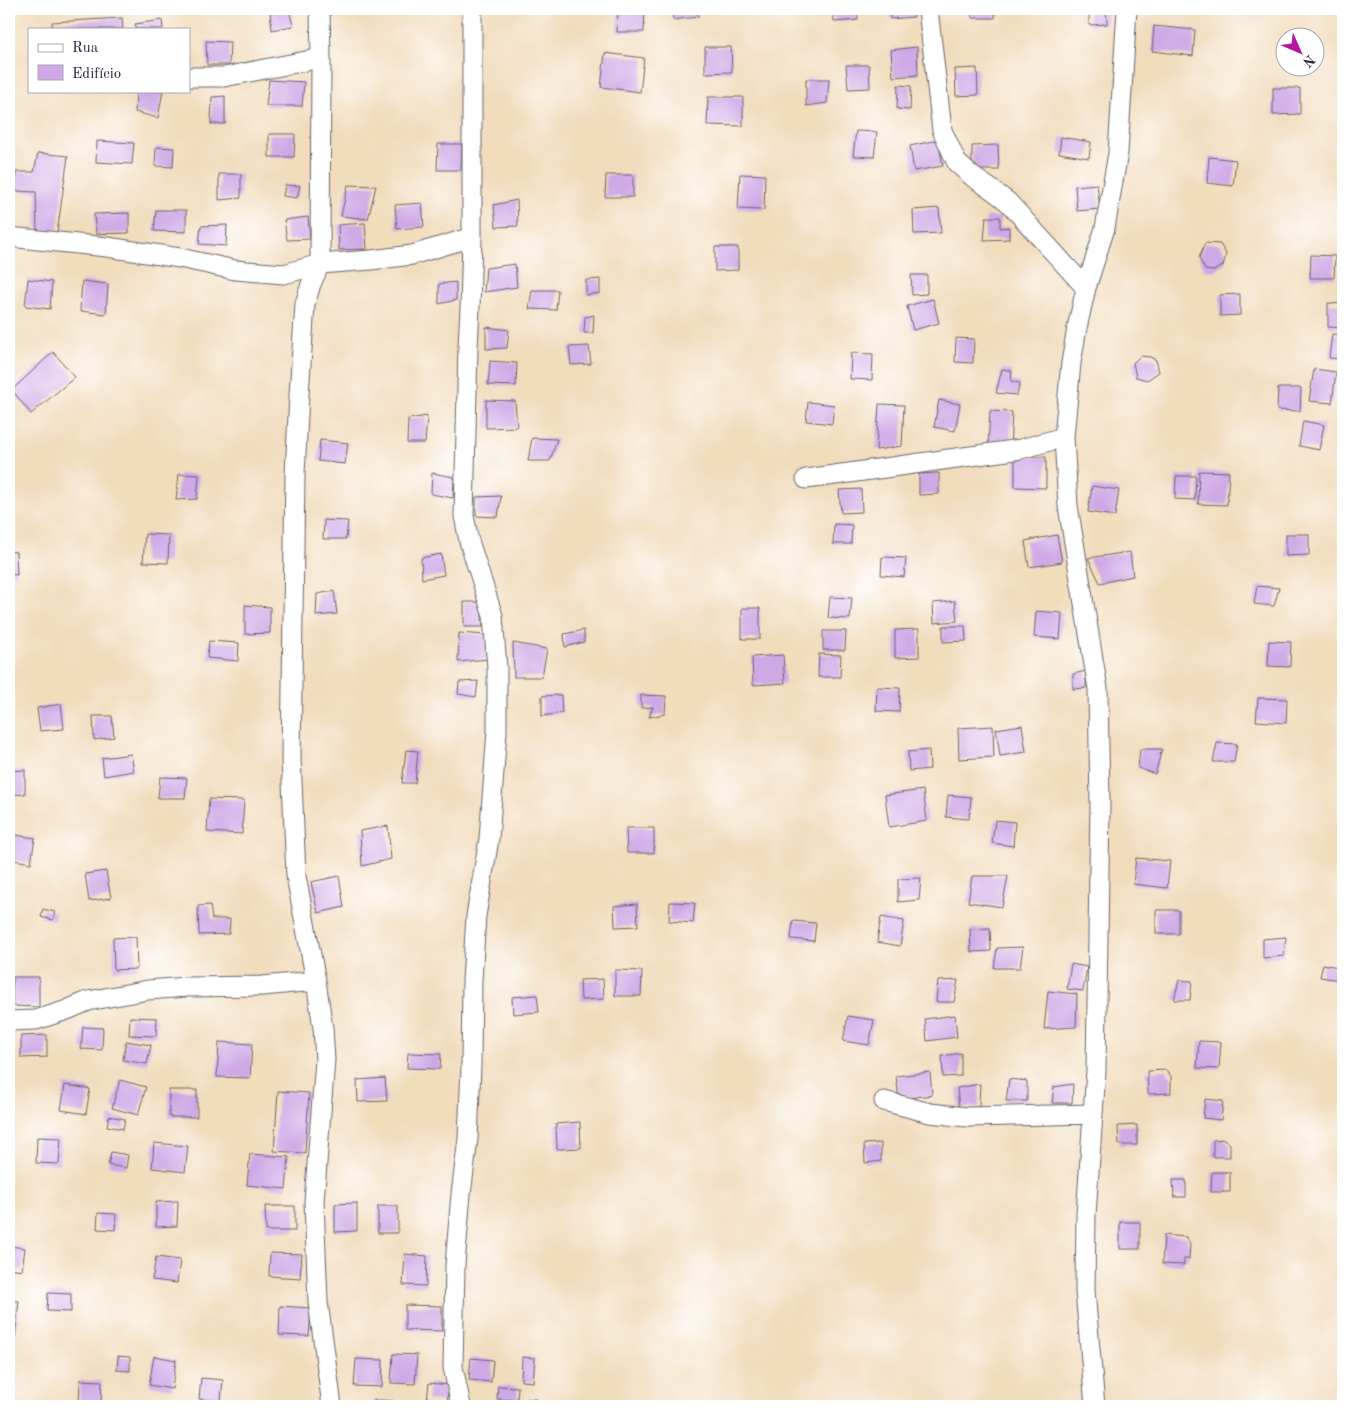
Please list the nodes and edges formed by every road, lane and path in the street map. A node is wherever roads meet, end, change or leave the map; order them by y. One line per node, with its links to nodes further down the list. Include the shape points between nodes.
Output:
1 (320, 9): 5 (street)
2 (472, 9): 8 (street)
3 (928, 9): 10 (street, via 942,130 957,163 1008,202)
4 (1127, 9): 10 (street, via 1118,153 1105,228)
5 (321, 58): 6 (street, via 224,77); 9 (street)
6 (190, 77)
7 (9, 237): 9 (street, via 108,247 235,270 284,274)
8 (472, 237): 9 (street, via 412,255); 18 (street, via 464,516 493,616 497,731 488,839 476,916 468,1140 455,1265 453,1367)
9 (320, 264): 13 (street, via 305,304 298,395 291,757 296,876)
10 (1086, 288): 11 (street, via 1071,363)
11 (1064, 437): 12 (street, via 1021,449); 16 (street, via 1068,506 1098,689 1100,804)
12 (806, 479)
13 (316, 981): 14 (street, via 148,990 88,1001 36,1020); 17 (street, via 325,1060 314,1202 318,1302)
14 (9, 1021)
15 (884, 1101): 16 (street, via 930,1113 968,1117)
16 (1093, 1114): 19 (street, via 1085,1291)
17 (332, 1406)
18 (461, 1406)
19 (1095, 1406)

